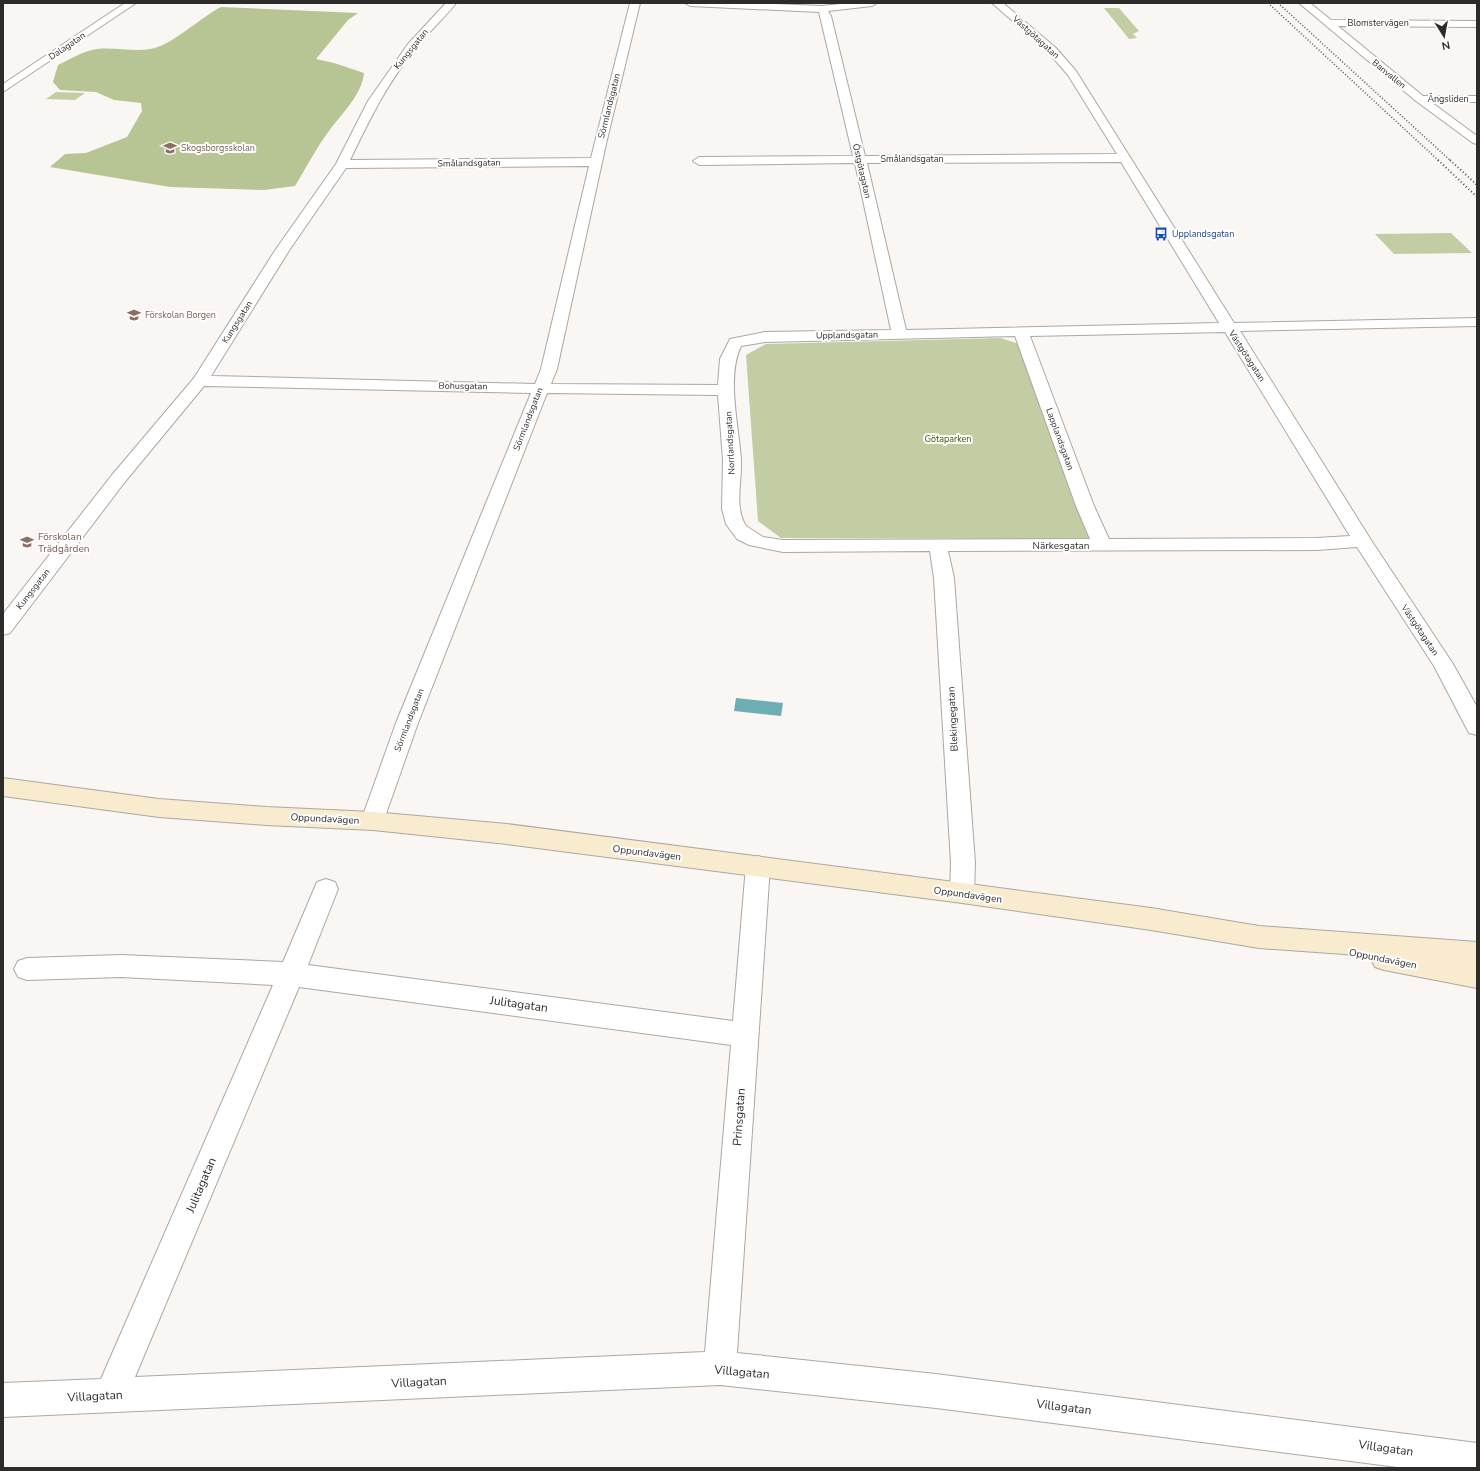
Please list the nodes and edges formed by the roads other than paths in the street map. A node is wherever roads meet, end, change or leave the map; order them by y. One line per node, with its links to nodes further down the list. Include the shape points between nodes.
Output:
1 (132, 3): 12 (street, Dalagatan)
2 (451, 3): 21 (street, Kungsgatan, via 412,46 391,74 373,102)
3 (635, 3): 20 (street, Sörmlandsgatan)
4 (690, 3): 8 (street)
5 (872, 3): 8 (street)
6 (997, 3): 17 (street, Västgötagatan, via 1039,37 1072,73)
7 (1304, 3): 9 (street, Banvallen)
8 (822, 9): 18 (street, Östgötagatan, via 826,16)
9 (1327, 23): 10 (street, Blomstervägen); 14 (street, Banvallen)
10 (1477, 24)
11 (11, 73): 12 (street)
12 (26, 73): 13 (street, Dalagatan)
13 (3, 89)
14 (1420, 99): 15 (street, Ängsliden); 16 (street, Banvallen)
15 (1477, 99)
16 (1477, 141)
17 (1125, 158): 18 (street, Smålandsgatan); 23 (street, Västgötagatan)
18 (860, 160): 19 (street, Smålandsgatan); 25 (street, Östgötagatan)
19 (699, 161)
20 (596, 162): 21 (street, Smålandsgatan); 28 (street, Sörmlandsgatan, via 549,369)
21 (342, 164): 27 (street, Kungsgatan, via 283,248)
22 (1477, 322): 23 (street, Upplandsgatan)
23 (1228, 326): 24 (street, Upplandsgatan); 30 (street, Västgötagatan)
24 (1021, 332): 25 (street, Upplandsgatan); 32 (street, Lapplandsgatan, via 1085,506)
25 (899, 334): 26 (street, Upplandsgatan)
26 (746, 339): 29 (street, Norrlandsgatan, via 735,342 730,352)
27 (200, 381): 28 (street, Bohusgatan); 34 (street, Kungsgatan, via 118,479)
28 (540, 388): 29 (street, Bohusgatan); 37 (street, Sörmlandsgatan, via 407,723)
29 (727, 390): 31 (street, Norrlandsgatan, via 732,462 732,512 736,526 747,537)
30 (1362, 541): 32 (street, Närkesgatan, via 1317,544); 35 (street, Västgötagatan, via 1442,664)
31 (760, 542): 33 (street, Närkesgatan, via 783,546)
32 (1102, 545): 33 (street, Närkesgatan)
33 (938, 546): 40 (street, Blekingegatan, via 944,578 963,863)
34 (3, 628)
35 (1477, 727)
36 (3, 787): 37 (main road, Oppundavägen, via 159,808)
37 (373, 821): 38 (main road, Oppundavägen, via 507,834)
38 (758, 866): 40 (main road, Oppundavägen); 46 (street, Prinsgatan)
39 (326, 889): 44 (street, Julitagatan)
40 (962, 893): 41 (main road, Oppundavägen)
41 (1288, 940): 42 (main road, Oppundavägen); 45 (main road, Oppundavägen)
42 (1477, 953)
43 (27, 969): 44 (street, Julitagatan, via 121,966)
44 (291, 974): 46 (street, Julitagatan); 48 (street, Julitagatan)
45 (1477, 976)
46 (746, 1035): 47 (street, Prinsgatan)
47 (720, 1368): 48 (street, Villagatan); 50 (street, Villagatan, via 936,1391)
48 (111, 1395): 49 (street, Villagatan)
49 (3, 1400)
50 (1477, 1460)

